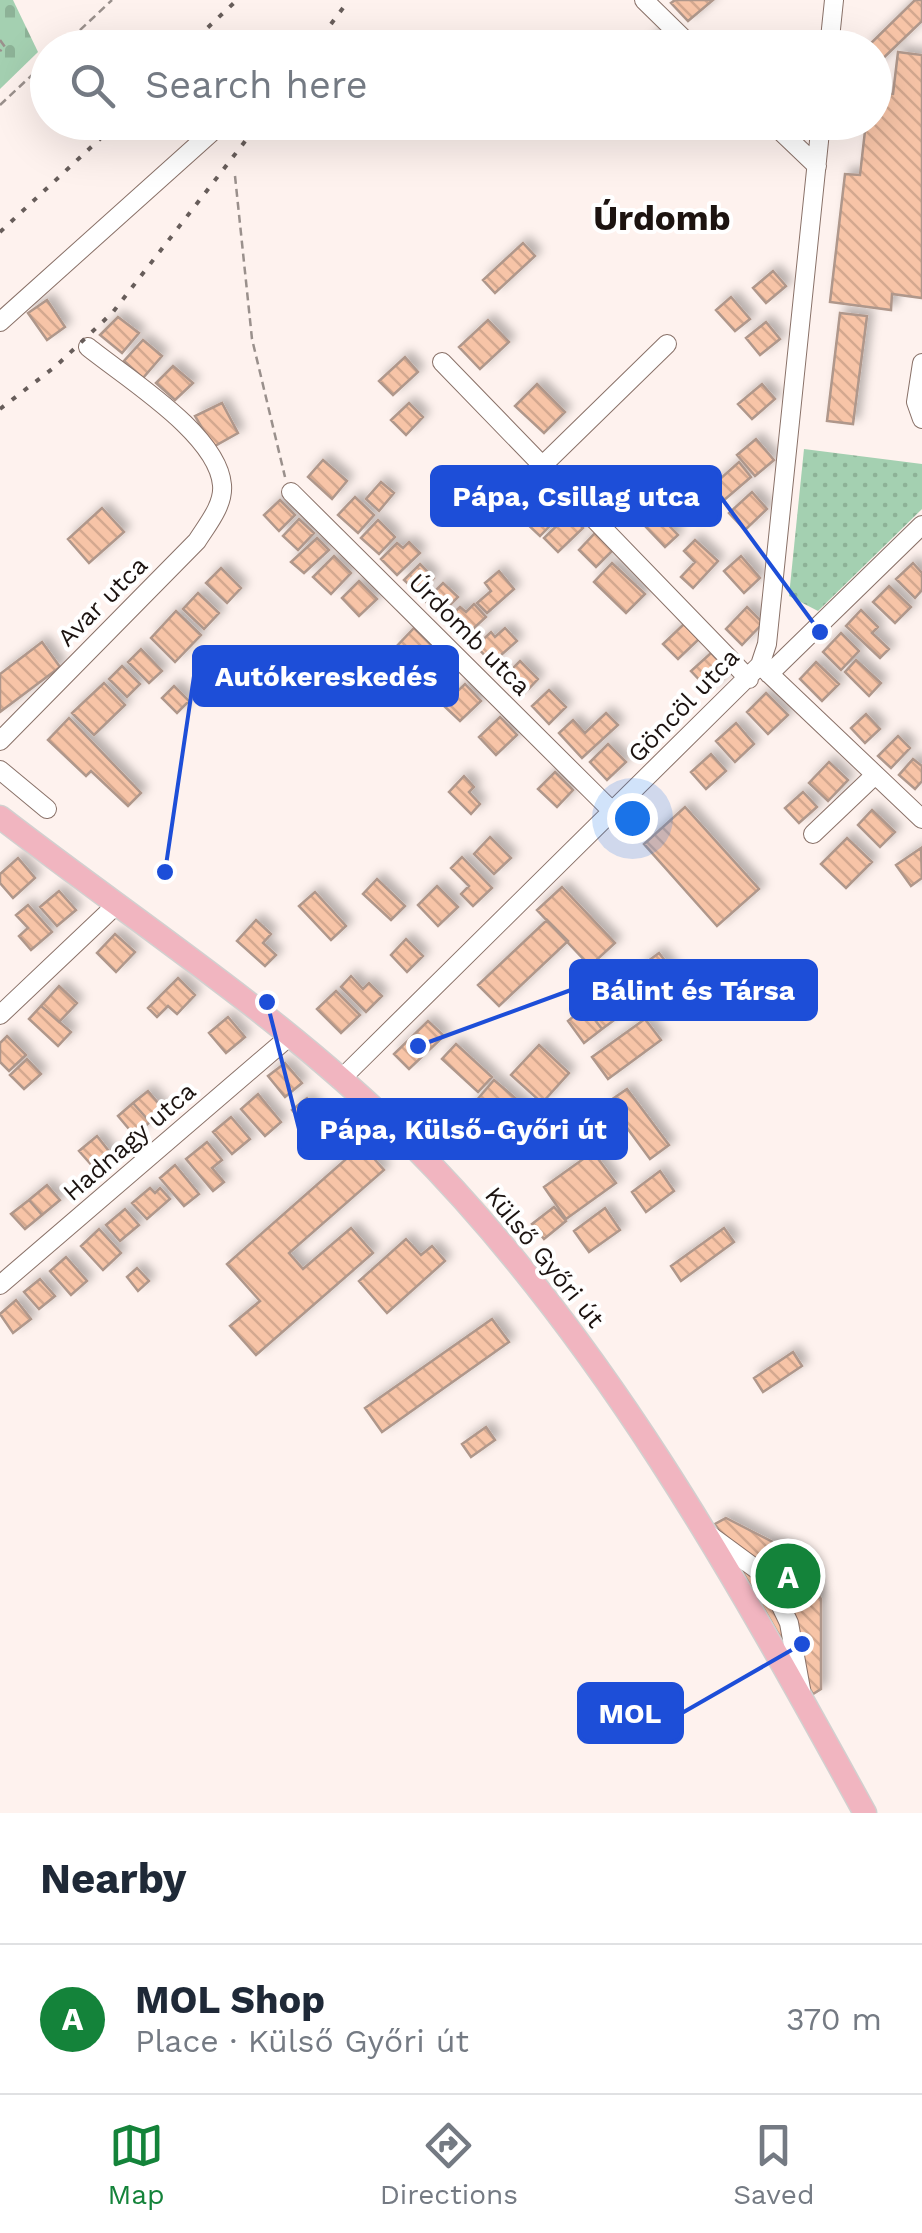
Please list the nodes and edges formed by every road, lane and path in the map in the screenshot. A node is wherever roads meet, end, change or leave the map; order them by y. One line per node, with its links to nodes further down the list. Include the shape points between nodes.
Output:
1 (112, 0): 4 (path)
2 (644, 0): 5 (street)
3 (834, 0): 6 (street)
4 (80, 30)
5 (675, 30)
6 (831, 30)
7 (0, 40): 8 (path)
8 (0, 51)
9 (30, 77): 10 (path)
10 (0, 105)
11 (203, 140): 16 (street)
12 (789, 140): 14 (street)
13 (819, 140): 14 (street, Göncöl utca)
14 (816, 166): 25 (street, Göncöl utca)
15 (235, 176): 23 (path, via 252,338)
16 (0, 322)
17 (667, 344): 22 (street)
18 (88, 347): 26 (street, Avar utca, via 193,432 212,456 222,486 196,541)
19 (442, 362): 22 (street)
20 (922, 363): 21 (street, via 916,402)
21 (922, 418)
22 (542, 466): 25 (street)
23 (291, 492): 30 (street, Úrdomb utca)
24 (922, 526): 25 (street)
25 (759, 673): 28 (street); 30 (street, Göncöl utca)
26 (0, 741)
27 (0, 770): 29 (street)
28 (875, 775): 32 (street); 33 (street)
29 (48, 809)
30 (614, 812): 37 (street, Göncöl utca)
31 (0, 818): 34 (main road, Külső Győri út)
32 (922, 819)
33 (813, 834)
34 (116, 906): 35 (street); 36 (main road, Külső Győri út)
35 (0, 1015)
36 (290, 1036): 37 (main road, Külső Győri út); 38 (street, Hadnagy utca)
37 (340, 1080): 39 (main road, Külső Győri út, via 406,1140 539,1286 652,1443)
38 (0, 1284)
39 (702, 1529): 40 (street); 42 (main road, Külső Győri út)
40 (767, 1576)
41 (780, 1602): 42 (street)
42 (805, 1704): 43 (main road, Külső Győri út)
43 (865, 1813)

